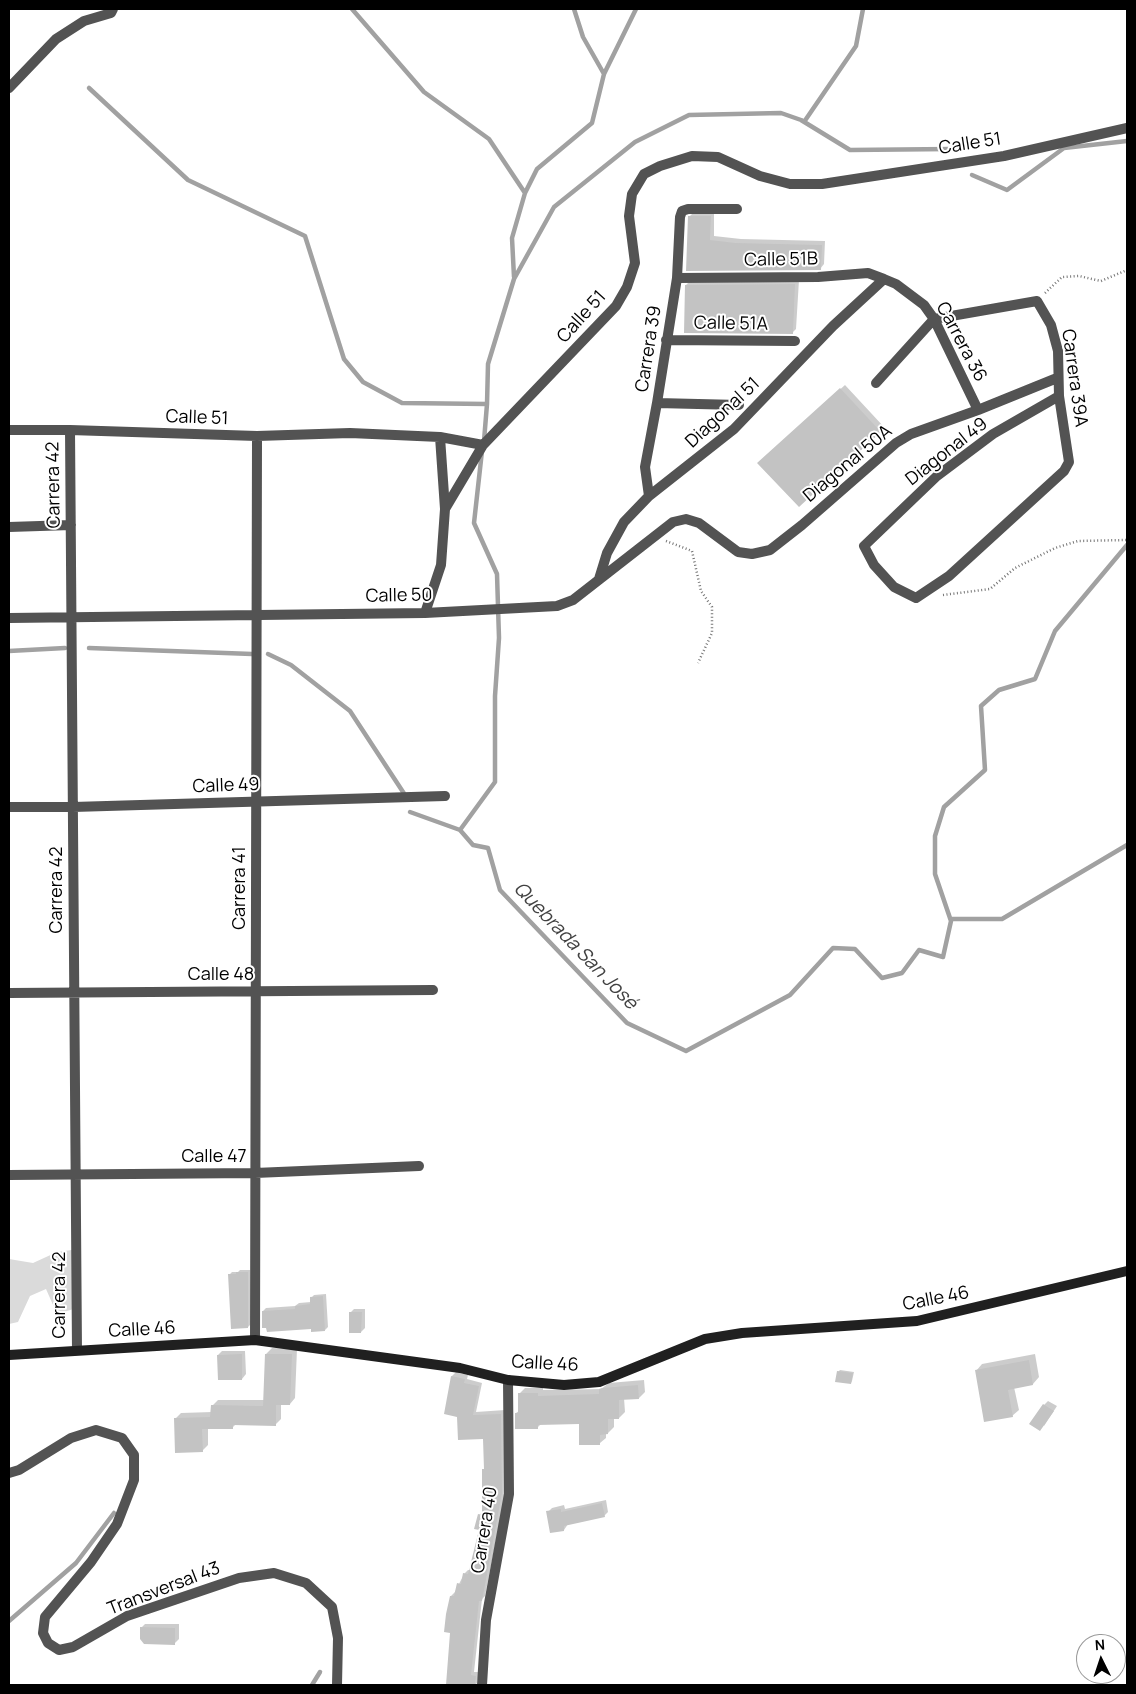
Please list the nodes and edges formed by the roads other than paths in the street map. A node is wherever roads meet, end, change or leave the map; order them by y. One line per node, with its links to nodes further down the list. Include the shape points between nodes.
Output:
1 (113, 9): 2 (street, via 110,13 84,21 56,39)
2 (9, 88)
3 (1127, 128): 20 (street, Calle 51, via 1004,156 822,184 790,184 760,176 718,157 692,156 660,166 644,174 632,194 629,216 635,263 628,287 616,306)
4 (737, 209): 5 (street, Carrera 39, via 688,209 682,212)
5 (677, 278): 6 (street, Calle 51B, via 818,277 868,273); 8 (street, Carrera 39)
6 (884, 279): 7 (street, Carrera 36, via 924,305); 21 (street, Diagonal 51, via 833,326 734,429)
7 (934, 320): 10 (street, Carrera 39A, via 1037,301 1051,325 1058,351); 11 (street); 15 (street, Carrera 36)
8 (666, 340): 9 (street, Calle 51A); 13 (street, Carrera 39)
9 (794, 341)
10 (1057, 378): 12 (street, Carrera 39A); 15 (street, Diagonal 50A)
11 (876, 383)
12 (1059, 396): 27 (street, Carrera 39A, via 1069,462 1064,471 949,576); 27 (street, Diagonal 49, via 994,434 937,476 864,546 874,565 894,587)
13 (657, 403): 14 (street); 21 (street, Carrera 39, via 644,467)
14 (739, 405)
15 (978, 410): 25 (street, Diagonal 50A, via 911,434 896,443 802,526 770,550)
16 (9, 430): 17 (street, Calle 51)
17 (70, 430): 18 (street, Calle 51); 23 (street, Carrera 42)
18 (257, 436): 19 (street, Calle 51, via 350,433); 29 (street, Carrera 41)
19 (440, 437): 20 (street, Calle 51); 22 (street)
20 (483, 445): 22 (street)
21 (649, 496): 26 (street, Diagonal 51, via 624,522 607,552)
22 (445, 509): 28 (street, via 441,565)
23 (71, 525): 24 (street); 31 (street, Carrera 42)
24 (9, 527)
25 (752, 554): 26 (street, Calle 50, via 738,552 699,523 686,519 673,522)
26 (599, 579): 28 (street, Calle 50, via 573,600 557,606)
27 (916, 598)
28 (425, 613): 29 (street, Calle 50)
29 (256, 615): 31 (street, Calle 50); 33 (street, Carrera 41)
30 (9, 618): 31 (street, Calle 50)
31 (72, 618): 35 (street, Carrera 42)
32 (445, 796): 33 (street, Calle 49)
33 (256, 801): 35 (street, Calle 49); 37 (street, Carrera 41)
34 (9, 807): 35 (street, Calle 49)
35 (73, 807): 39 (street, Carrera 42)
36 (433, 990): 37 (street, Calle 48)
37 (256, 991): 39 (street, Calle 48); 41 (street, Carrera 41)
38 (9, 992): 39 (street, Calle 48)
39 (74, 992): 42 (street, Carrera 42)
40 (419, 1166): 41 (street, Calle 47)
41 (255, 1173): 42 (street, Calle 47); 45 (street, Carrera 41)
42 (76, 1174): 43 (street, Calle 47); 46 (street, Carrera 42)
43 (9, 1175)
44 (1127, 1271): 48 (street, Calle 46, via 917,1321 742,1333 705,1339 599,1382 564,1385)
45 (255, 1340): 46 (street, Calle 46); 48 (street, Calle 46, via 460,1368)
46 (77, 1350): 47 (street, Calle 46)
47 (9, 1355)
48 (508, 1380): 51 (street, Carrera 40, via 510,1494 486,1620)
49 (9, 1472): 50 (street, Transversal 43, via 19,1470 71,1438 96,1430 122,1438 134,1455 134,1480 117,1524 91,1562 45,1617 42,1633 48,1643 59,1650 72,1647 127,1616 239,1578 274,1573 306,1582 332,1607 338,1638)
50 (337, 1685)
51 (482, 1685)

